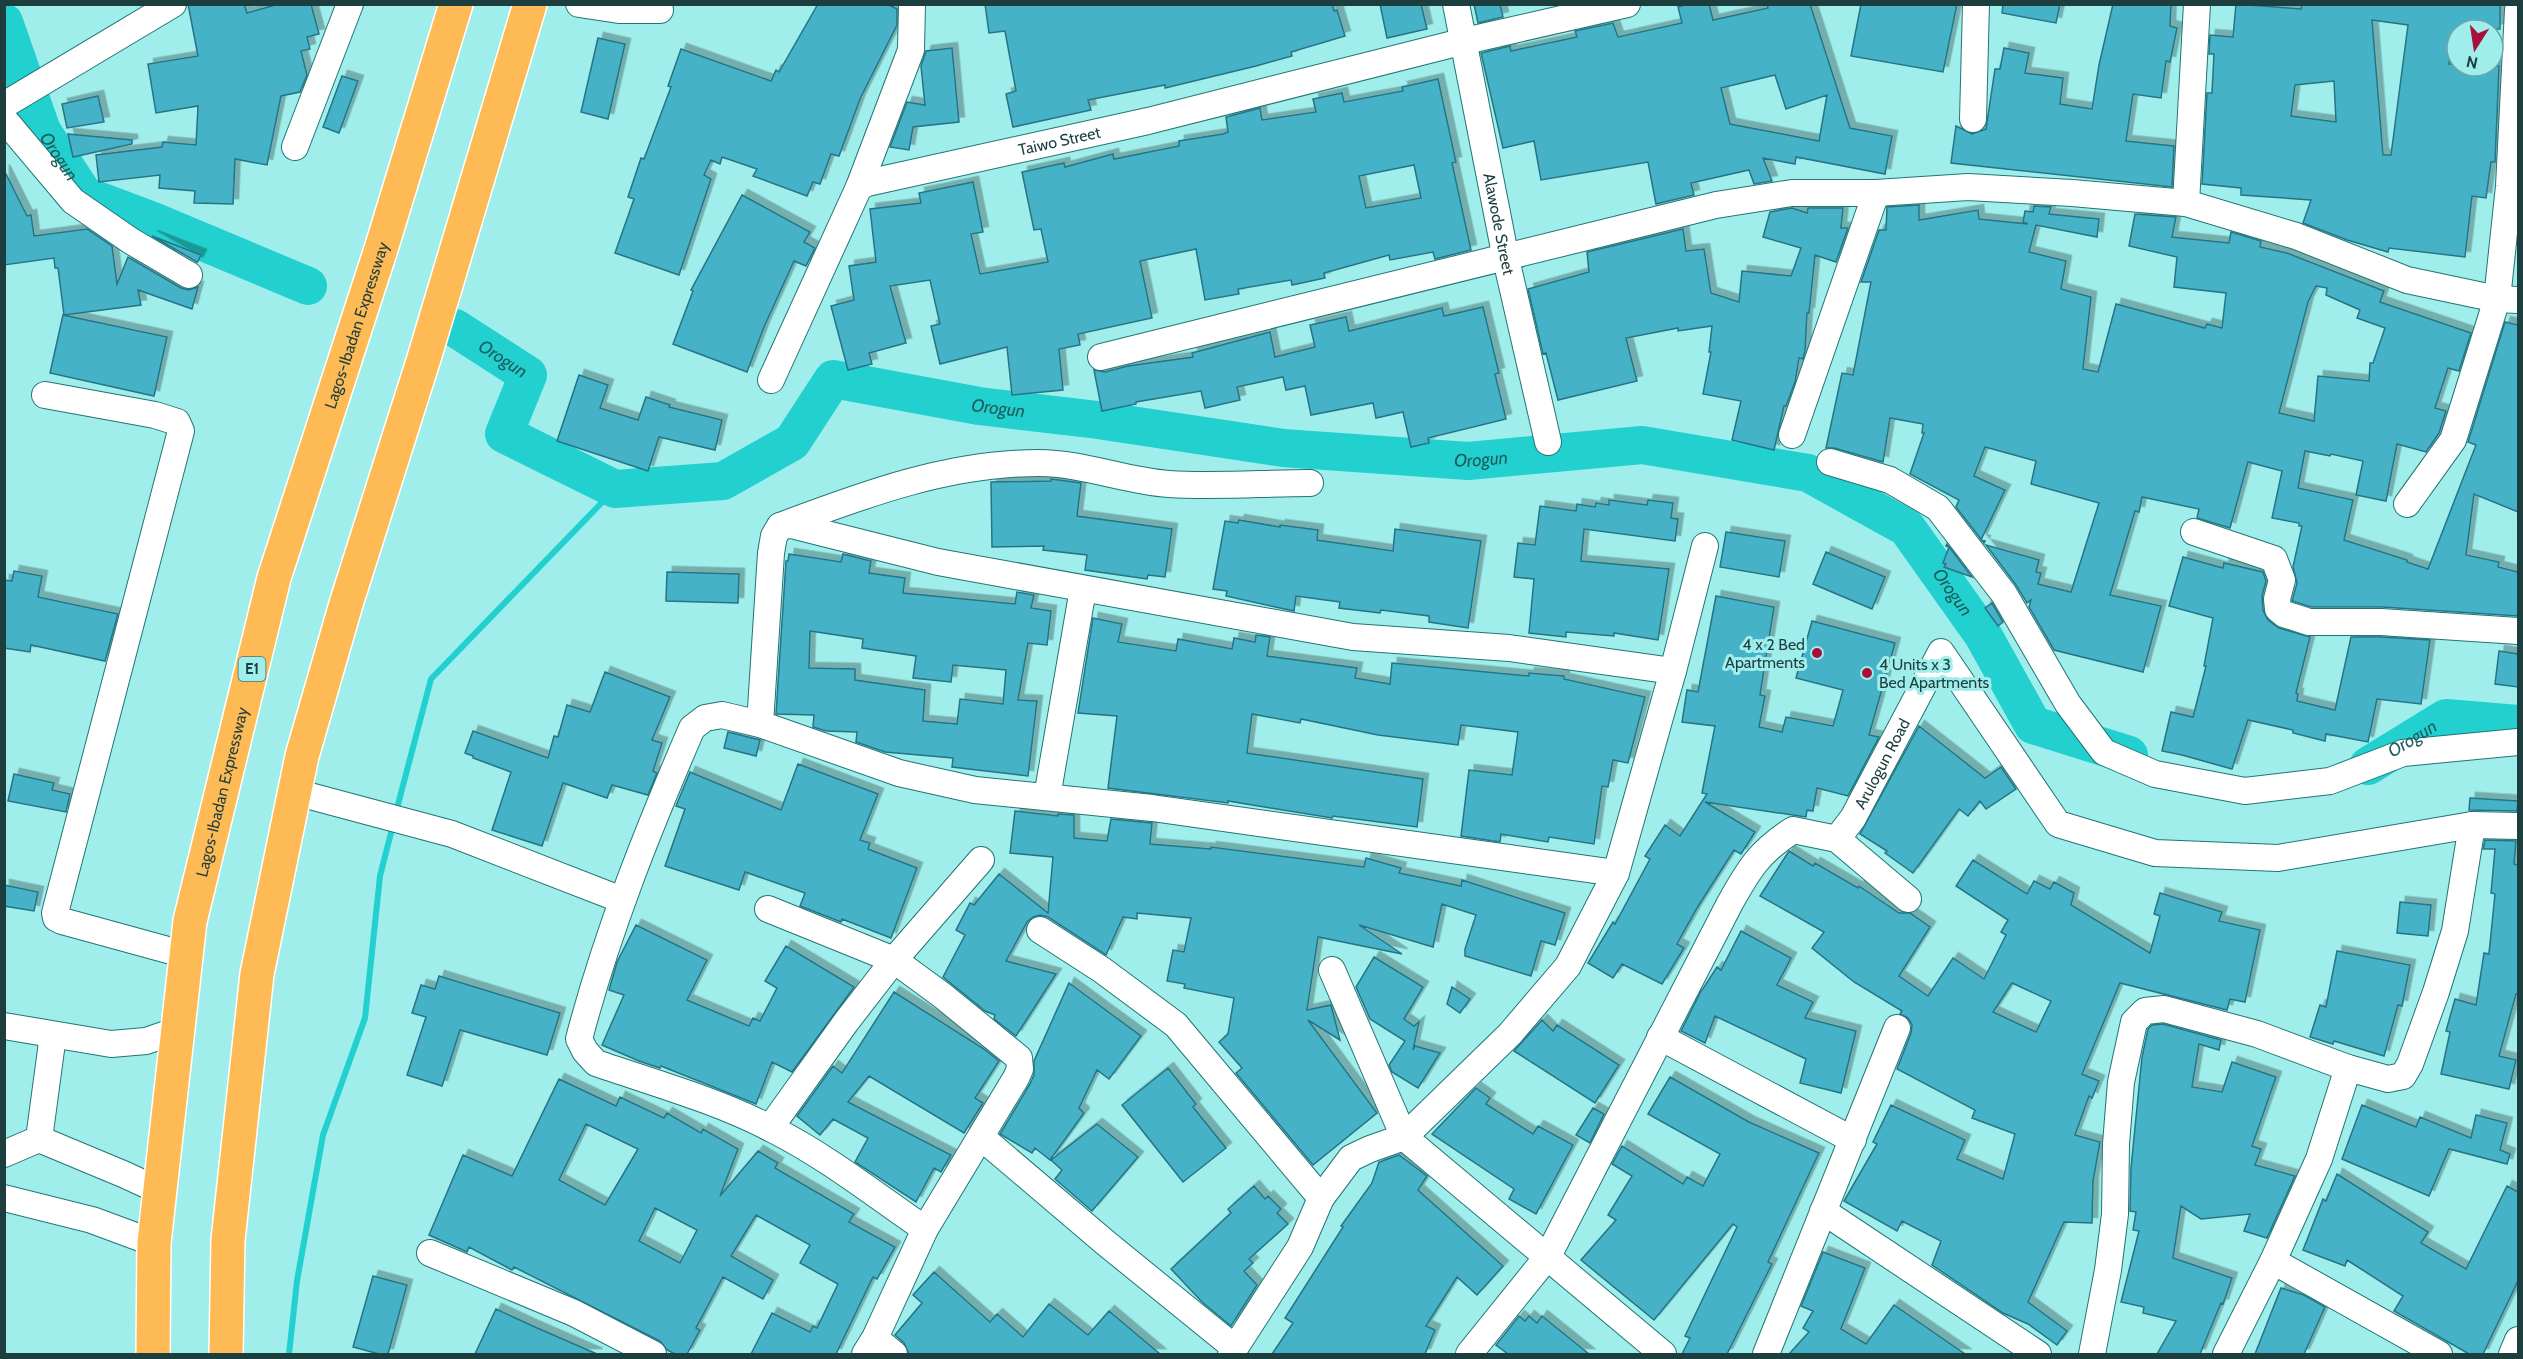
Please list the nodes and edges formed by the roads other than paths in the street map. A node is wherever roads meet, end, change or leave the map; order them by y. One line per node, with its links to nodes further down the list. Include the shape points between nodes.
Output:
1 (173, 4): 14 (street)
2 (350, 4): 16 (street)
3 (456, 4): 50 (highway, Lagos-Ibadan Expressway / E1, via 274,578 190,921)
4 (530, 4): 39 (highway, via 346,604)
5 (579, 4): 11 (street, via 619,10)
6 (912, 4): 17 (street, via 911,50)
7 (1456, 4): 13 (street, Alawode Street)
8 (1627, 4): 13 (street, Taiwo Street)
9 (1976, 4): 15 (street)
10 (2197, 4): 19 (street)
11 (660, 10)
12 (2518, 10): 22 (street)
13 (1465, 41): 17 (street, Taiwo Street, via 1148,121); 20 (street, Alawode Street)
14 (8, 108): 21 (street, via 73,201)
15 (1973, 119)
16 (295, 147)
17 (859, 187): 24 (street)
18 (1876, 194): 19 (street, via 1968,188); 20 (street, via 1792,193 1716,205); 26 (street)
19 (2186, 203): 22 (street, via 2296,236 2407,280)
20 (1506, 259): 23 (street); 27 (street, Alawode Street)
21 (189, 275)
22 (2508, 299): 30 (street, via 2453,440)
23 (1101, 357)
24 (771, 381)
25 (45, 395): 50 (street, via 156,415 177,422 181,431 56,918)
26 (1792, 435)
27 (1548, 442)
28 (1830, 462): 38 (street, via 1890,480 1938,508 2004,594 2068,704 2104,752 2155,774 2245,791 2330,780 2403,753)
29 (1310, 483): 31 (street, via 1169,484 1041,463 988,466 935,475 863,495)
30 (2406, 504)
31 (780, 526): 34 (street, via 791,525 938,562); 37 (street, via 771,553)
32 (2194, 532): 35 (street, via 2274,559 2282,580 2278,609 2309,622 2381,622)
33 (1705, 546): 36 (street)
34 (1083, 589): 36 (street, via 1353,637 1509,648); 40 (street)
35 (2518, 631)
36 (1673, 671): 45 (street)
37 (760, 724): 40 (street, via 898,773 975,790); 47 (street, via 722,715 705,717 692,728)
38 (2518, 742)
39 (295, 792): 47 (street, via 452,834); 78 (highway, via 257,974 228,1240)
40 (1047, 797): 45 (street)
41 (2472, 825): 42 (street); 43 (street, Arulogun Road, via 2278,858 2155,853 2058,824 1941,652 1853,818); 58 (street, via 2455,931 2410,1064 2403,1076 2392,1079)
42 (2518, 826)
43 (1837, 839): 46 (street); 57 (street, via 1792,830 1752,865)
44 (981, 860): 51 (street)
45 (1616, 873): 61 (street, via 1568,966 1510,1034)
46 (1908, 898)
47 (622, 900): 59 (street, via 579,1039 585,1051 596,1063 699,1098)
48 (768, 909): 51 (street)
49 (1040, 930): 67 (street, via 1176,1025)
50 (186, 955): 55 (highway, Lagos-Ibadan Expressway / E1)
51 (894, 960): 59 (street); 60 (street, via 1019,1058 1016,1078)
52 (1332, 970): 61 (street)
53 (4, 1026): 56 (street)
54 (1897, 1028): 63 (street)
55 (178, 1030): 56 (street, via 147,1041 111,1044); 65 (highway, Lagos-Ibadan Expressway / E1)
56 (53, 1035): 62 (street)
57 (1660, 1037): 63 (street); 72 (street)
58 (2348, 1068): 73 (street, via 2319,1159); 84 (street, via 2257,1034 2164,1010 2145,1011 2134,1022 2121,1082 2115,1214)
59 (771, 1128): 69 (street)
60 (981, 1137): 69 (street); 76 (street)
61 (1404, 1137): 67 (street, via 1351,1158); 72 (street)
62 (39, 1139): 64 (street); 65 (street)
63 (1853, 1140): 68 (street)
64 (4, 1154)
65 (160, 1191): 70 (highway, Lagos-Ibadan Expressway / E1)
66 (4, 1198): 70 (street, via 92,1221)
67 (1321, 1198): 76 (street, via 1300,1247)
68 (1823, 1211): 82 (street); 83 (street)
69 (925, 1229): 75 (street)
70 (154, 1243): 77 (highway, Lagos-Ibadan Expressway / E1)
71 (430, 1253): 79 (street, via 574,1313)
72 (1548, 1256): 80 (street); 81 (street)
73 (2273, 1261): 85 (street); 86 (street)
74 (2518, 1340): 87 (street)
75 (878, 1349)
76 (1233, 1351)
77 (153, 1354)
78 (226, 1354)
79 (653, 1354)
80 (1469, 1354)
81 (1663, 1354)
82 (1766, 1354)
83 (2038, 1354)
84 (2092, 1354)
85 (2226, 1354)
86 (2439, 1354)
87 (2512, 1354)

